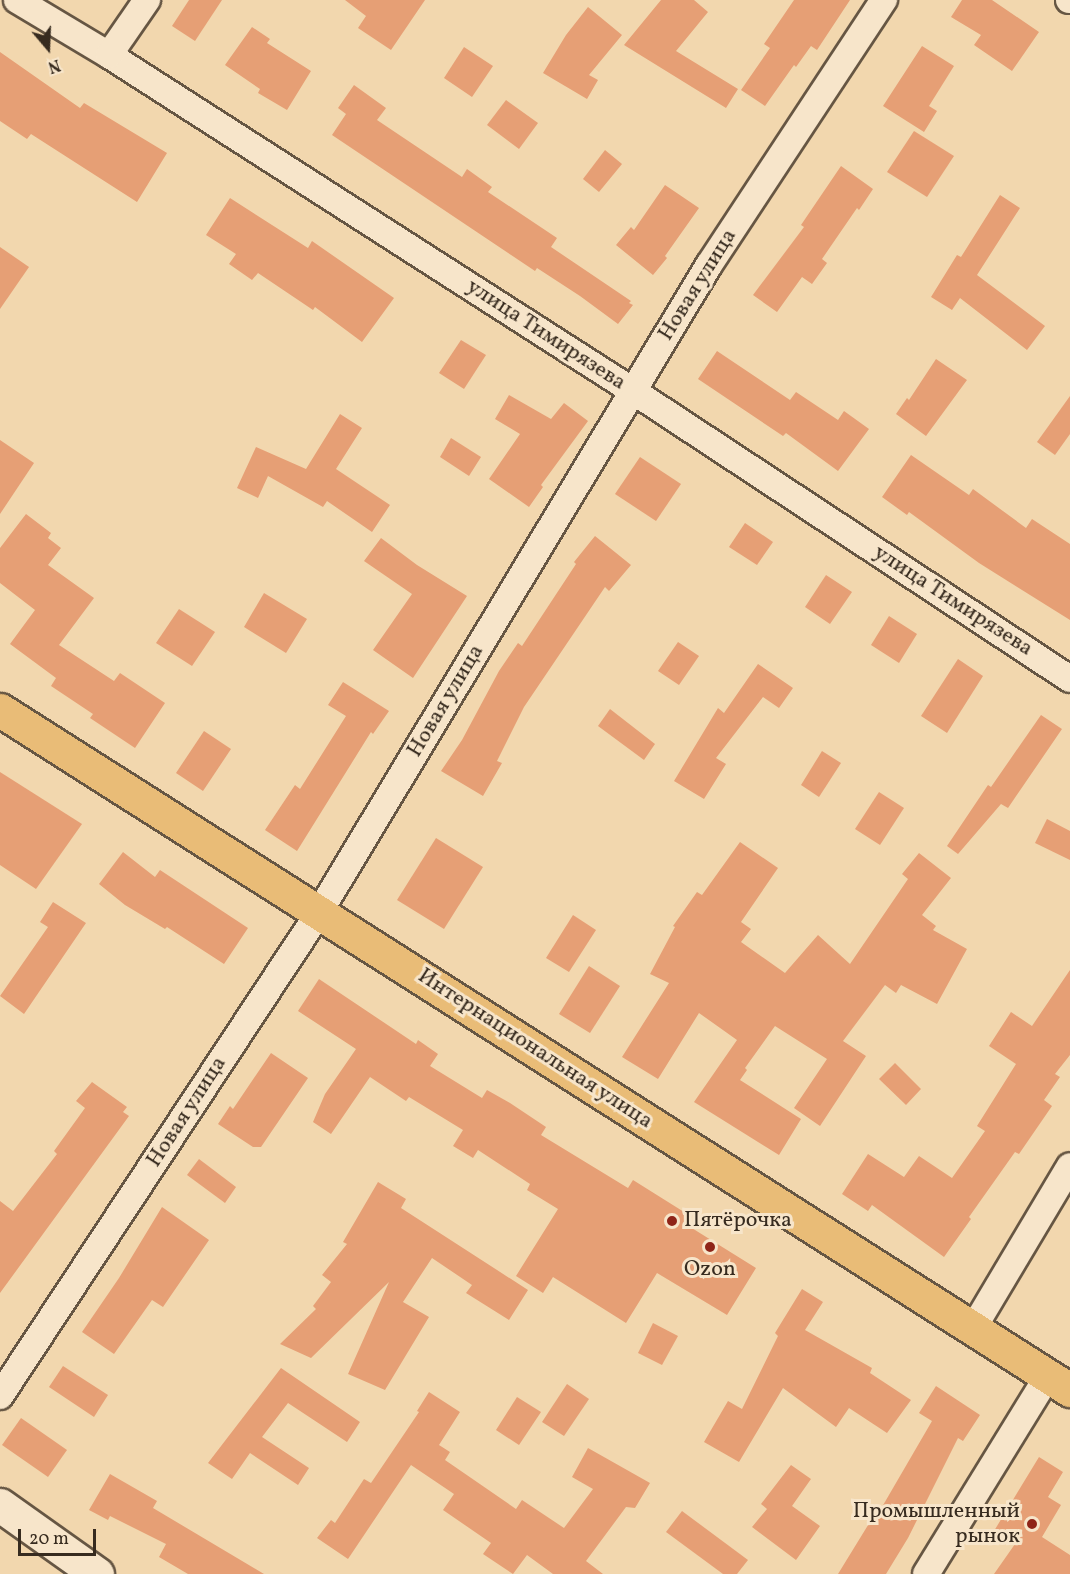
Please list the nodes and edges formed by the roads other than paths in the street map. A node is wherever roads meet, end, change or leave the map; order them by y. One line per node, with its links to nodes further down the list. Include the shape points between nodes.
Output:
1 (17, 0): 4 (street, улица Тимирязева)
2 (147, 0): 4 (street)
3 (884, 0): 5 (street, Новая улица, via 709,265)
4 (109, 55): 5 (street, улица Тимирязева)
5 (633, 391): 6 (street, улица Тимирязева); 8 (street, Новая улица)
6 (1070, 679)
7 (0, 710): 8 (main road, Интернациональная улица)
8 (320, 911): 10 (main road, Интернациональная улица); 12 (street, Новая улица)
9 (1070, 1166): 10 (street)
10 (974, 1327): 11 (main road, Интернациональная улица)
11 (1059, 1383): 15 (street)
12 (0, 1396)
13 (0, 1505): 14 (street)
14 (97, 1574)
15 (926, 1574)

